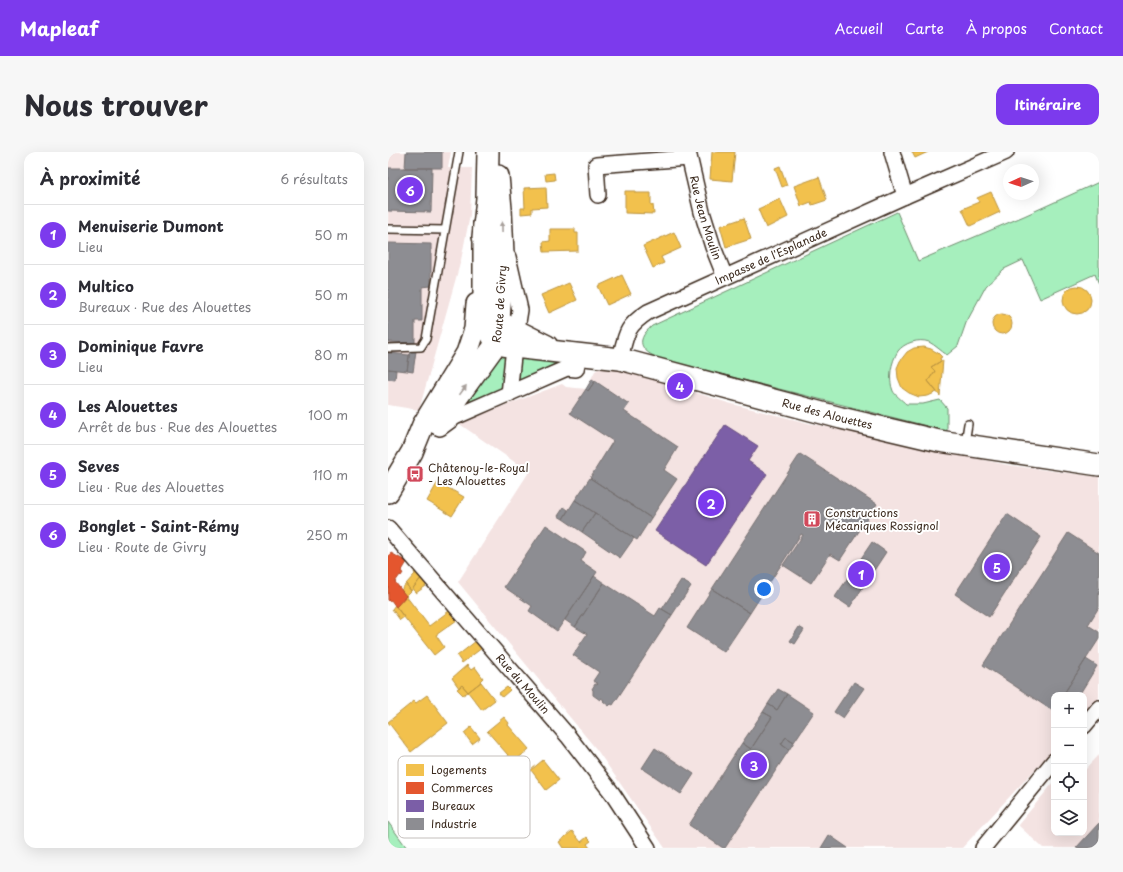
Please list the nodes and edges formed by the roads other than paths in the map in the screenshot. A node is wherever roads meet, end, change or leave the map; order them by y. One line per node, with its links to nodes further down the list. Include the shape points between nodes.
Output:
1 (459, 152): 10 (lane)
2 (488, 152): 12 (street, via 484,224 484,319)
3 (494, 152): 12 (street, Route de Givry, one-way to 3, via 502,254 498,170)
4 (892, 152): 8 (street)
5 (1006, 152): 8 (street, Impasse de l'Esplanade)
6 (689, 155): 7 (street, Rue Jean Moulin, via 596,165); 11 (street, Rue Jean Moulin, via 710,240)
7 (598, 195)
8 (905, 196): 11 (street, Impasse de l'Esplanade)
9 (388, 230): 10 (lane)
10 (445, 230): 13 (lane, via 426,339 421,347)
11 (725, 277): 15 (street, Impasse de l'Esplanade, via 635,320 627,331)
12 (498, 333): 14 (street, Rue des Alouettes, via 559,351); 16 (street); 18 (street, Route de Givry, one-way to 12); 20 (street, Route de Givry, via 467,353 423,425)
13 (388, 348)
14 (579, 354): 15 (street, Rue des Alouettes); 16 (street, via 576,369 567,368)
15 (620, 359): 19 (street, Rue des Alouettes, via 841,418)
16 (509, 394): 18 (street, via 455,417)
17 (968, 424): 19 (lane)
18 (432, 432): 20 (street, Route de Givry)
19 (964, 445): 21 (street, Rue des Alouettes)
20 (412, 452): 22 (street, Route de Givry)
21 (1099, 465)
22 (388, 492)
23 (388, 528): 27 (street, Rue du Moulin, via 568,736 612,793)
24 (1099, 708): 25 (street)
25 (1087, 722)
26 (1052, 764): 28 (street)
27 (648, 848)
28 (983, 848)

